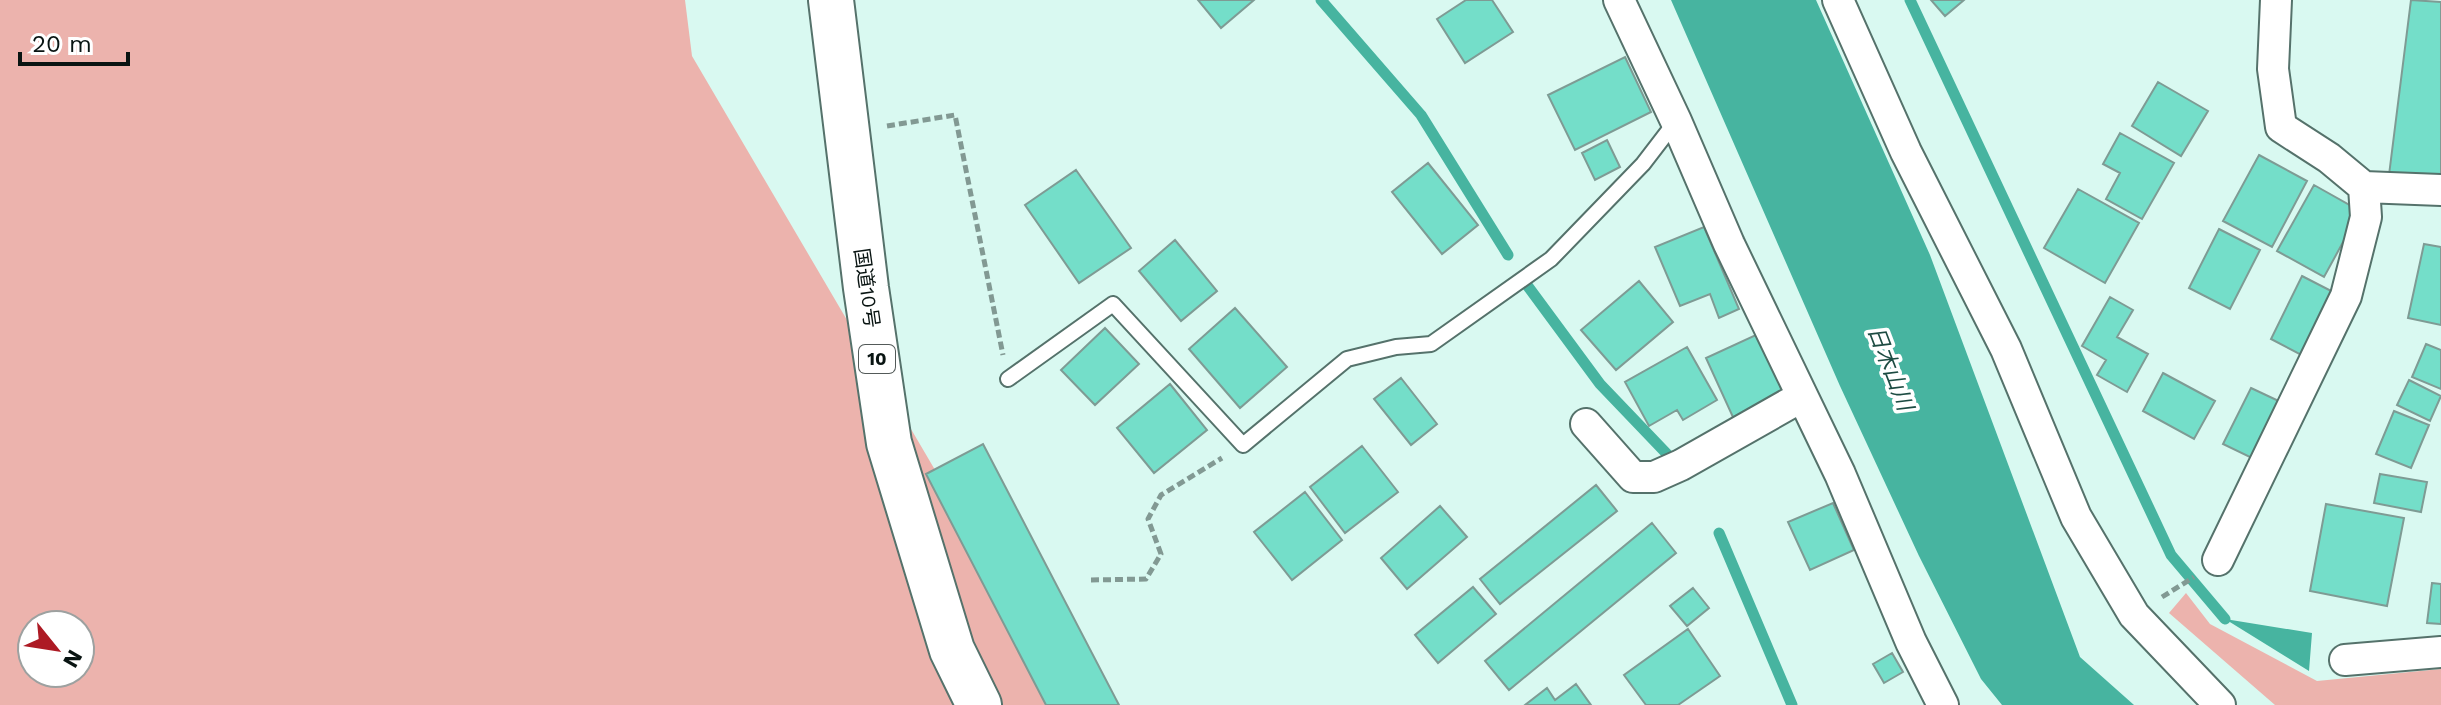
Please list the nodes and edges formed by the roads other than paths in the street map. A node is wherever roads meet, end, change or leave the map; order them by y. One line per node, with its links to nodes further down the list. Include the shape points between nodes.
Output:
1 (831, 0): 14 (highway, 国道10号 / 10, via 889,443 952,650)
2 (1619, 0): 5 (street)
3 (1838, 0): 16 (street, via 1906,152 2006,349 2076,517 2134,615)
4 (2276, 0): 6 (street, via 2273,69 2281,127)
5 (1676, 121): 8 (lane, via 1643,164 1551,259 1431,344 1347,359 1243,445 1113,304); 9 (street)
6 (2364, 187): 7 (street); 11 (street, via 2366,217 2346,296)
7 (2441, 190)
8 (1008, 379)
9 (1801, 397): 10 (street, via 1654,477 1633,477); 15 (street)
10 (1586, 424)
11 (2218, 560)
12 (2441, 652): 13 (street)
13 (2345, 660)
14 (979, 705)
15 (1943, 705)
16 (2220, 705)

